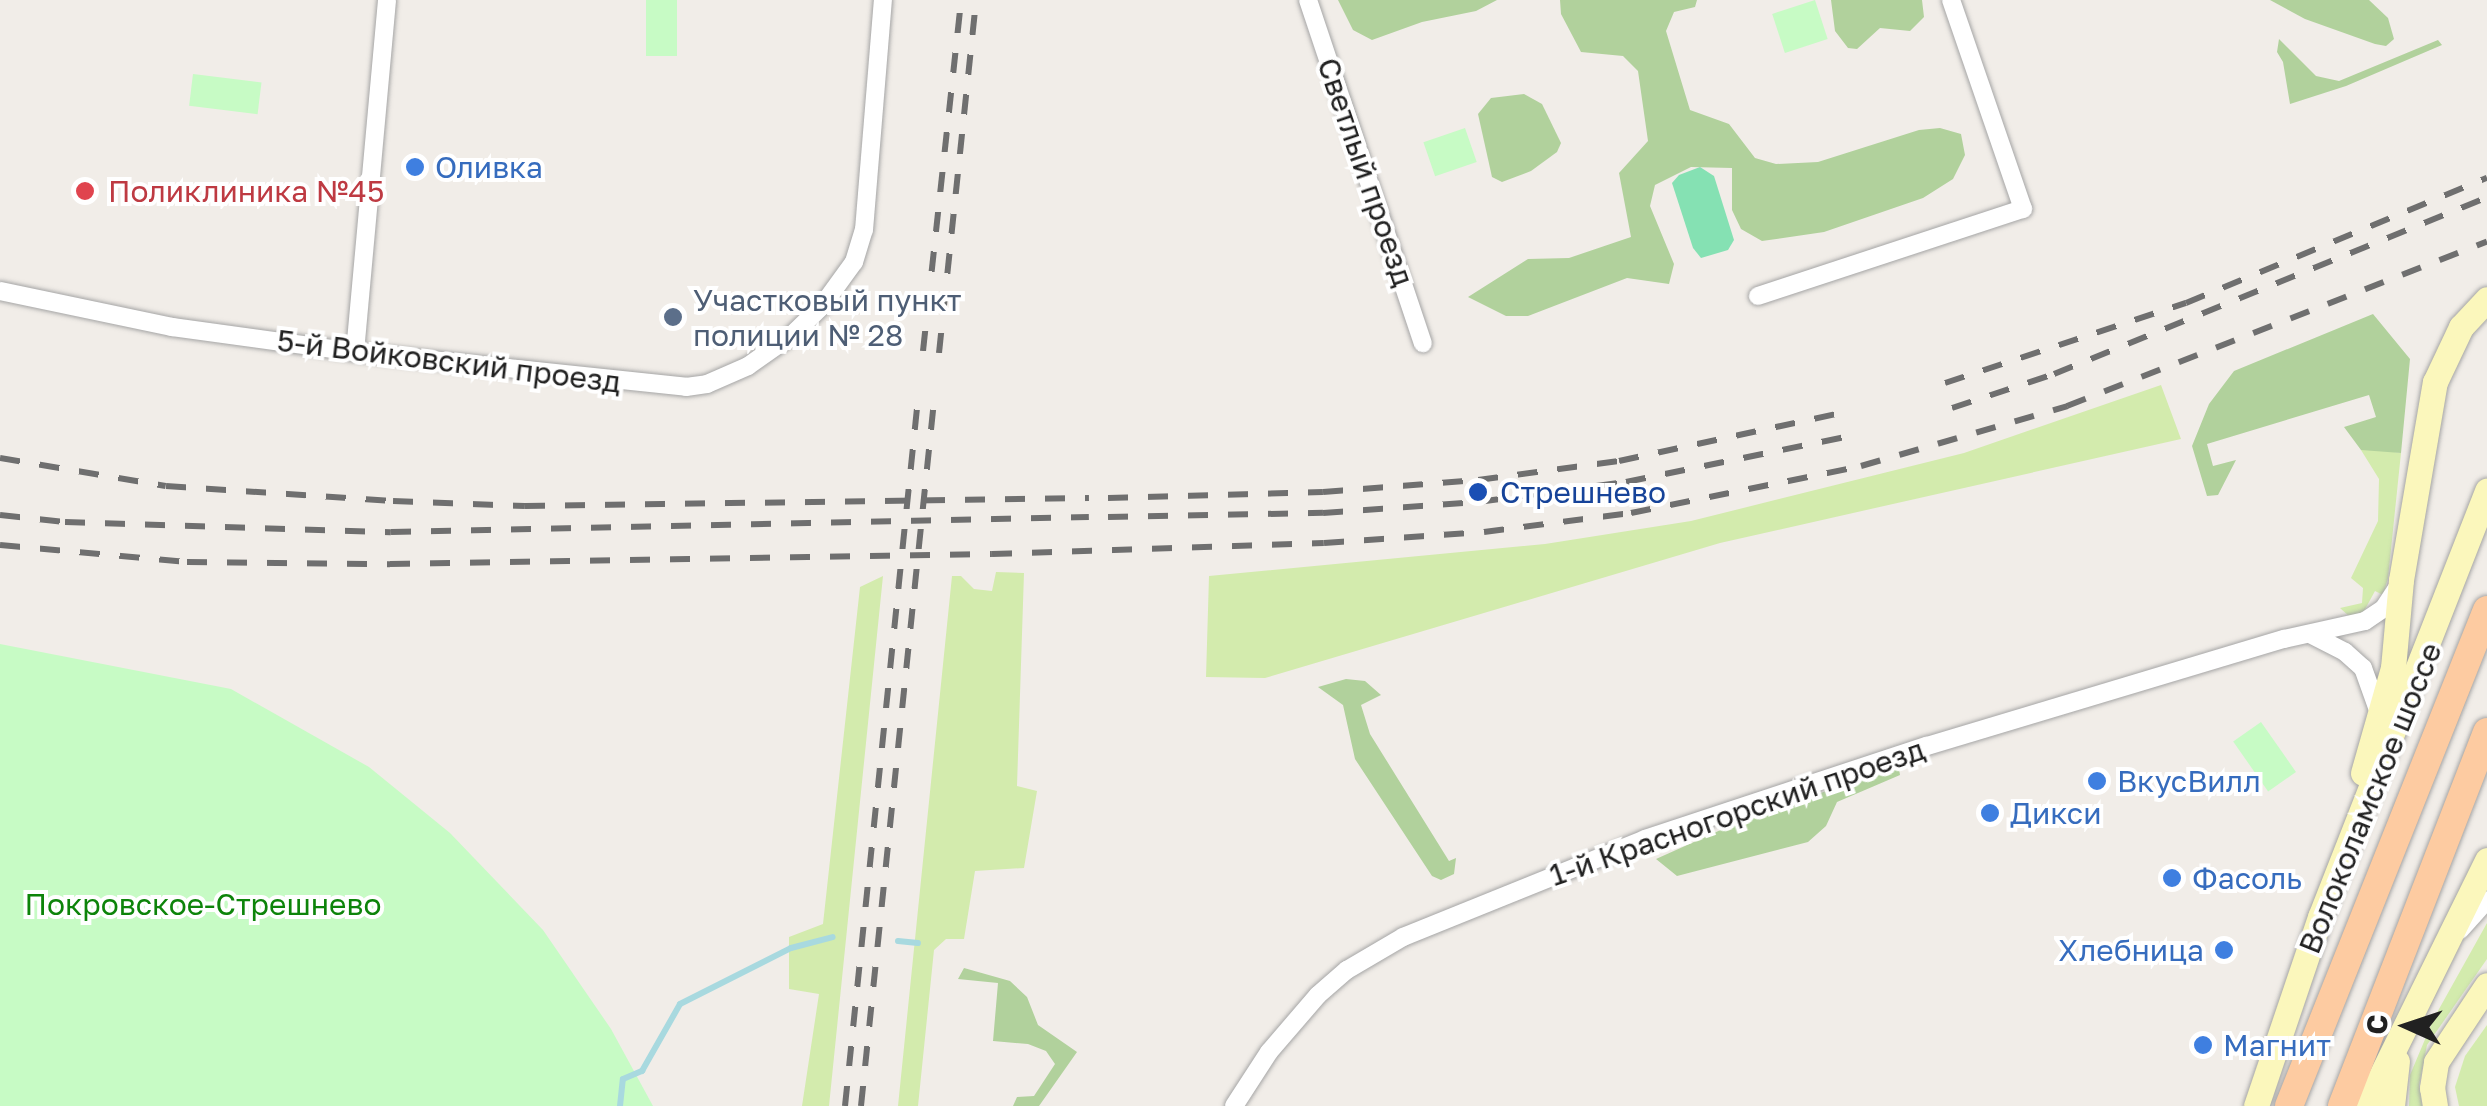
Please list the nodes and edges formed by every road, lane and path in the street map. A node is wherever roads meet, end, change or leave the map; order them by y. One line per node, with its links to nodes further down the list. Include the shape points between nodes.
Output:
1 (387, 0): 9 (street)
2 (883, 0): 9 (street, 5-й Войковский проезд, via 864,230 854,262 822,306 748,366 707,384 635,382)
3 (1308, 0): 8 (street, Светлый проезд)
4 (1951, 0): 6 (street, via 2023,209)
5 (0, 291): 9 (street, 5-й Войковский проезд, via 172,326)
6 (1758, 296)
7 (2487, 299): 11 (main road, via 2460,327 2435,382)
8 (1424, 343)
9 (355, 352)
10 (2487, 491): 18 (main road, Волоколамское шоссе)
11 (2401, 580): 13 (street, 1-й Красногорский проезд, via 2375,616); 14 (main road, via 2393,668)
12 (2487, 610): 24 (main road, Волоколамское шоссе)
13 (2310, 634): 14 (street, via 2363,668); 22 (street, 1-й Красногорский проезд, via 1927,746 1645,839 1403,937 1318,996)
14 (2380, 720): 18 (main road)
15 (2487, 732): 25 (main road)
16 (2487, 860): 19 (main road)
17 (2487, 900): 19 (street)
18 (2320, 917): 23 (main road, Волоколамское шоссе)
19 (2446, 945): 21 (main road)
20 (2487, 985): 28 (main road, via 2436,1062)
21 (2405, 1027): 26 (main road); 27 (main road)
22 (1234, 1106)
23 (2256, 1106)
24 (2289, 1106)
25 (2342, 1106)
26 (2366, 1106)
27 (2392, 1106)
28 (2435, 1106)

